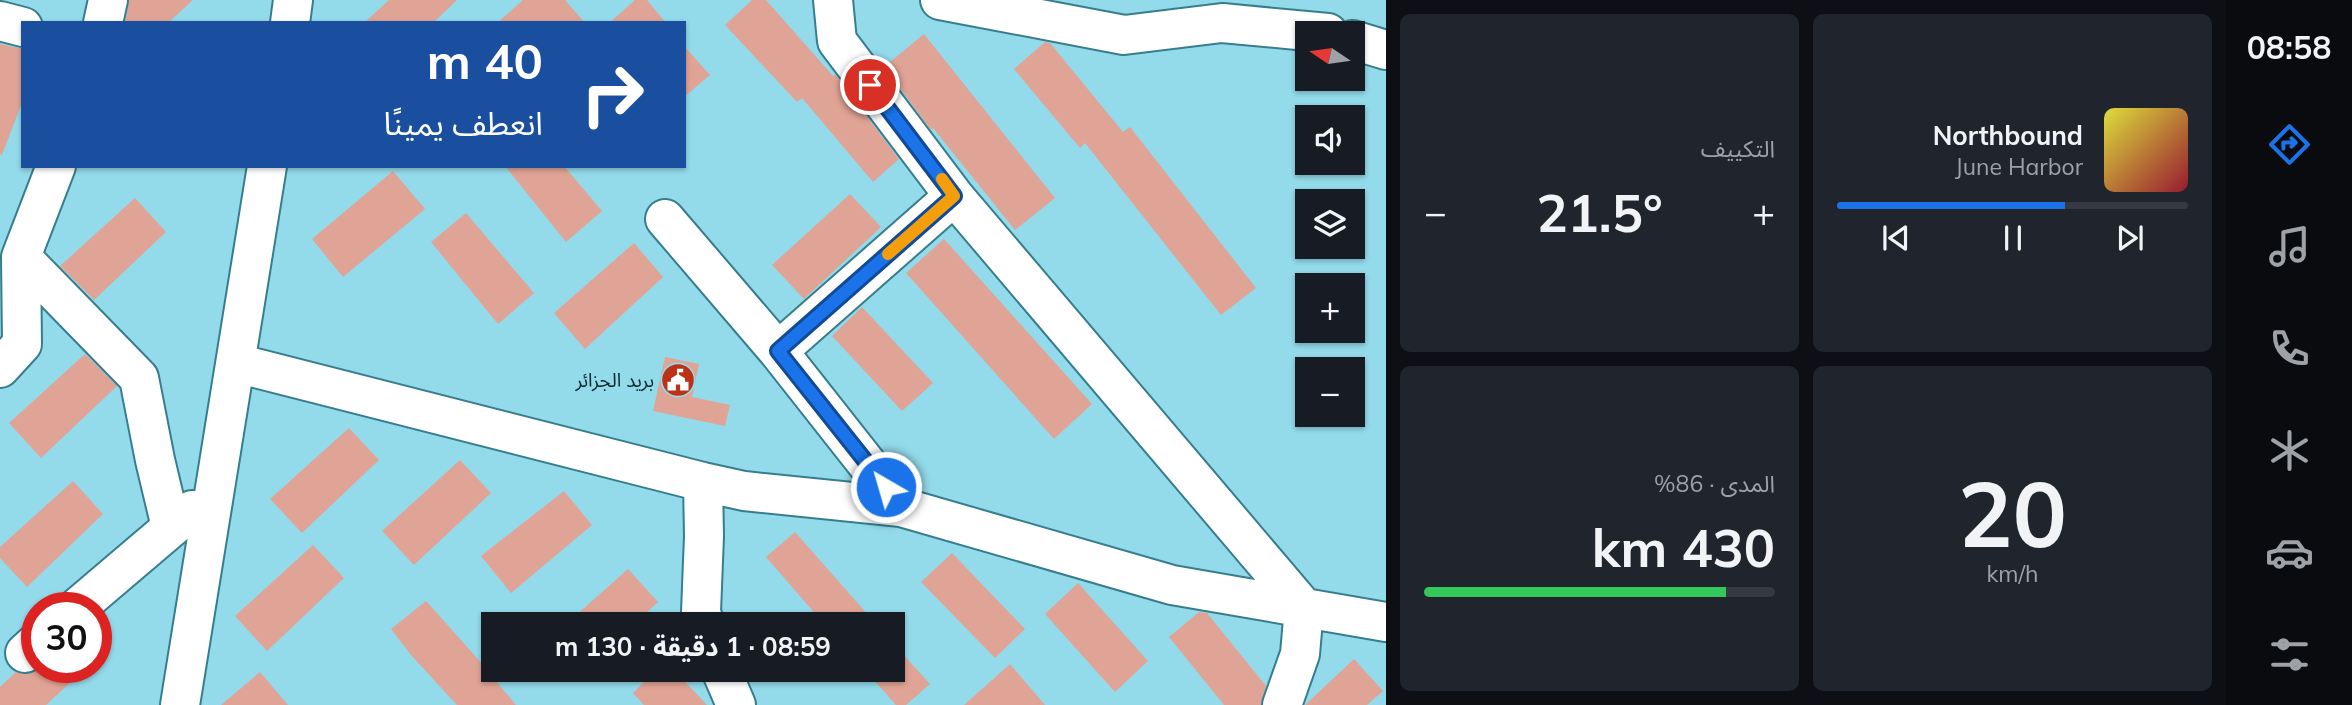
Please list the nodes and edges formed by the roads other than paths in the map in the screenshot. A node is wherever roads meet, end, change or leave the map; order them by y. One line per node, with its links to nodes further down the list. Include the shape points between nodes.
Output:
1 (108, 0): 6 (street)
2 (293, 0): 7 (street)
3 (833, 0): 16 (street, via 837,41)
4 (940, 0): 9 (street, via 1124,35)
5 (1255, 0): 9 (street)
6 (103, 21)
7 (290, 21)
8 (0, 22): 10 (street)
9 (1222, 23): 11 (street)
10 (21, 27)
11 (1295, 30)
12 (1365, 44): 13 (street)
13 (1386, 50)
14 (55, 168): 18 (street)
15 (267, 168): 20 (street)
16 (954, 196): 19 (street); 27 (street)
17 (665, 219): 19 (street)
18 (21, 257): 21 (street, via 22,344); 25 (street, via 139,377)
19 (778, 351): 24 (street)
20 (236, 363): 22 (street); 23 (street)
21 (0, 368)
22 (703, 482): 24 (street, via 744,491); 28 (street)
23 (215, 491): 25 (street); 31 (street)
24 (901, 507): 27 (street, via 1172,585)
25 (172, 527): 26 (street)
26 (96, 592)
27 (1304, 608): 29 (street); 33 (street, via 1300,654)
28 (701, 612)
29 (1386, 622)
30 (726, 682): 32 (street)
31 (180, 705)
32 (736, 705)
33 (1282, 705)

